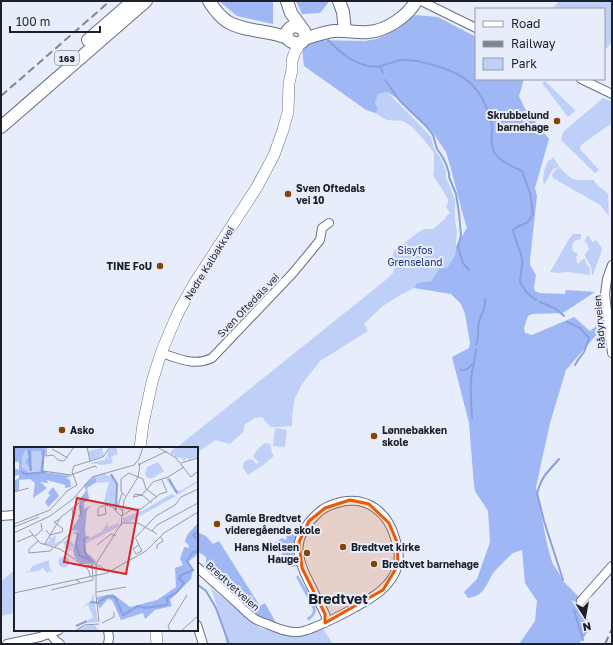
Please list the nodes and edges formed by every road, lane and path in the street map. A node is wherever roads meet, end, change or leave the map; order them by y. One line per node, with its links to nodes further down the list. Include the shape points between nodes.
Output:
1 (133, 1): 16 (highway, 163)
2 (146, 1): 17 (highway, 163)
3 (209, 1): 13 (highway, via 220,15 232,24 279,35)
4 (281, 1): 13 (highway, Nedre Kalbakkvei)
5 (287, 1): 13 (highway)
6 (406, 1): 10 (highway)
7 (416, 1): 10 (highway, via 404,16)
8 (421, 1): 11 (street)
9 (339, 3): 12 (highway, via 343,12)
10 (394, 22): 12 (highway, via 371,32)
11 (475, 28)
12 (339, 31): 13 (highway)
13 (296, 35): 20 (main road, Nedre Kalbakkvei, via 285,66 289,83 288,112 274,155 257,187 180,309)
14 (583, 80): 15 (street)
15 (612, 94)
16 (1, 116)
17 (1, 127)
18 (329, 223): 20 (street, Sven Oftedals vei, via 322,228 320,240 292,274 212,358 196,362)
19 (612, 265): 21 (street, Rådyrveien, via 605,294)
20 (161, 353): 22 (main road, Nedre Kalbakkvei, via 148,396)
21 (612, 353)
22 (140, 447)
23 (14, 515): 24 (street)
24 (1, 516)
25 (612, 566): 27 (street)
26 (198, 568): 28 (street, Bredtvetveien, via 256,620 292,632 300,632)
27 (581, 601)
28 (325, 623): 28 (street, Bredtvetveien, via 383,590 398,565 398,547 390,523 381,512 369,504 350,500 334,504 309,521 302,533 299,542 300,563 325,614)
29 (198, 628): 38 (street)
30 (57, 631): 33 (street)
31 (108, 631): 36 (street)
32 (156, 631): 37 (main road)
33 (50, 634): 34 (street); 35 (street)
34 (7, 644)
35 (60, 644)
36 (108, 644)
37 (157, 644)
38 (203, 644)

